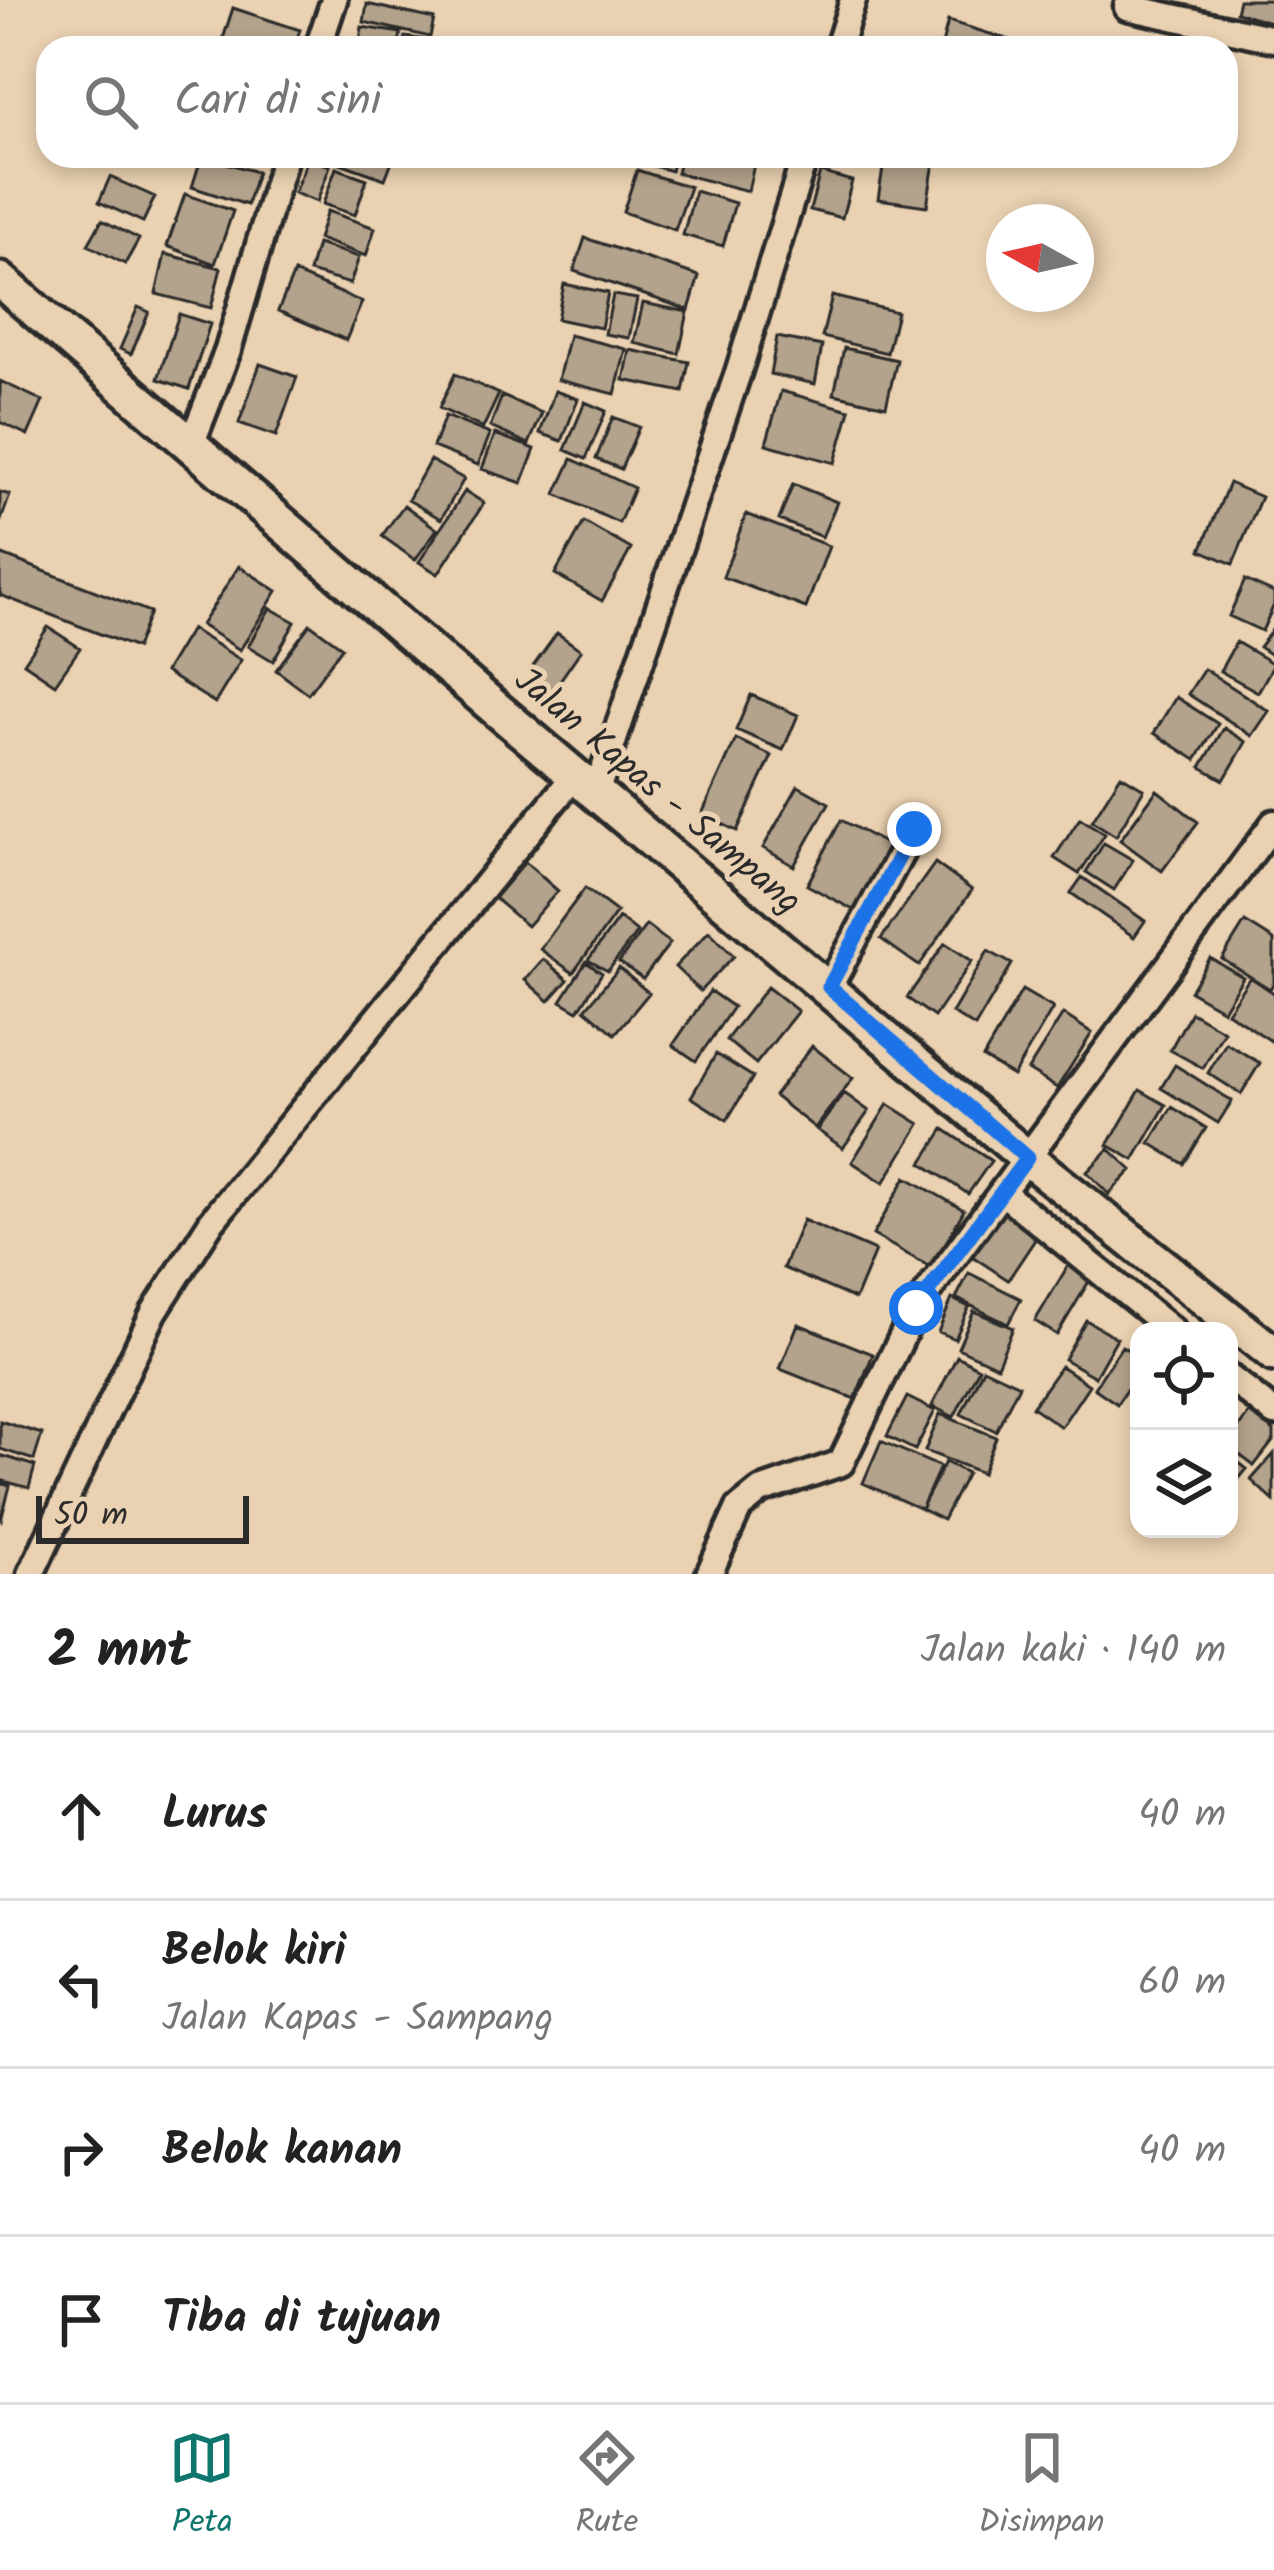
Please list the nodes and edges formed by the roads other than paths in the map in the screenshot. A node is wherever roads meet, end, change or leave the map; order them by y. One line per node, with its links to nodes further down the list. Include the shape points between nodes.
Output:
1 (334, 0): 4 (street)
2 (853, 0): 5 (street)
3 (1126, 7): 6 (street)
4 (322, 36)
5 (842, 36)
6 (1274, 39)
7 (281, 168): 10 (street)
8 (801, 168): 11 (street, via 739,370)
9 (0, 280): 10 (street, Jalan Kapas - Sampang)
10 (191, 445): 11 (street, Jalan Kapas - Sampang)
11 (586, 784): 14 (street, Jalan Kapas - Sampang); 21 (street, via 212,1221 154,1312)
12 (1274, 823): 15 (street)
13 (914, 829): 14 (street)
14 (829, 987): 15 (street, Jalan Kapas - Sampang)
15 (1027, 1158): 16 (street); 18 (street, Jalan Kapas - Sampang)
16 (1002, 1192): 17 (street); 22 (street, via 916,1308 841,1463 760,1491 739,1508)
17 (1162, 1322)
18 (1274, 1354)
19 (1238, 1384): 20 (street)
20 (1274, 1413)
21 (31, 1574)
22 (709, 1574)

